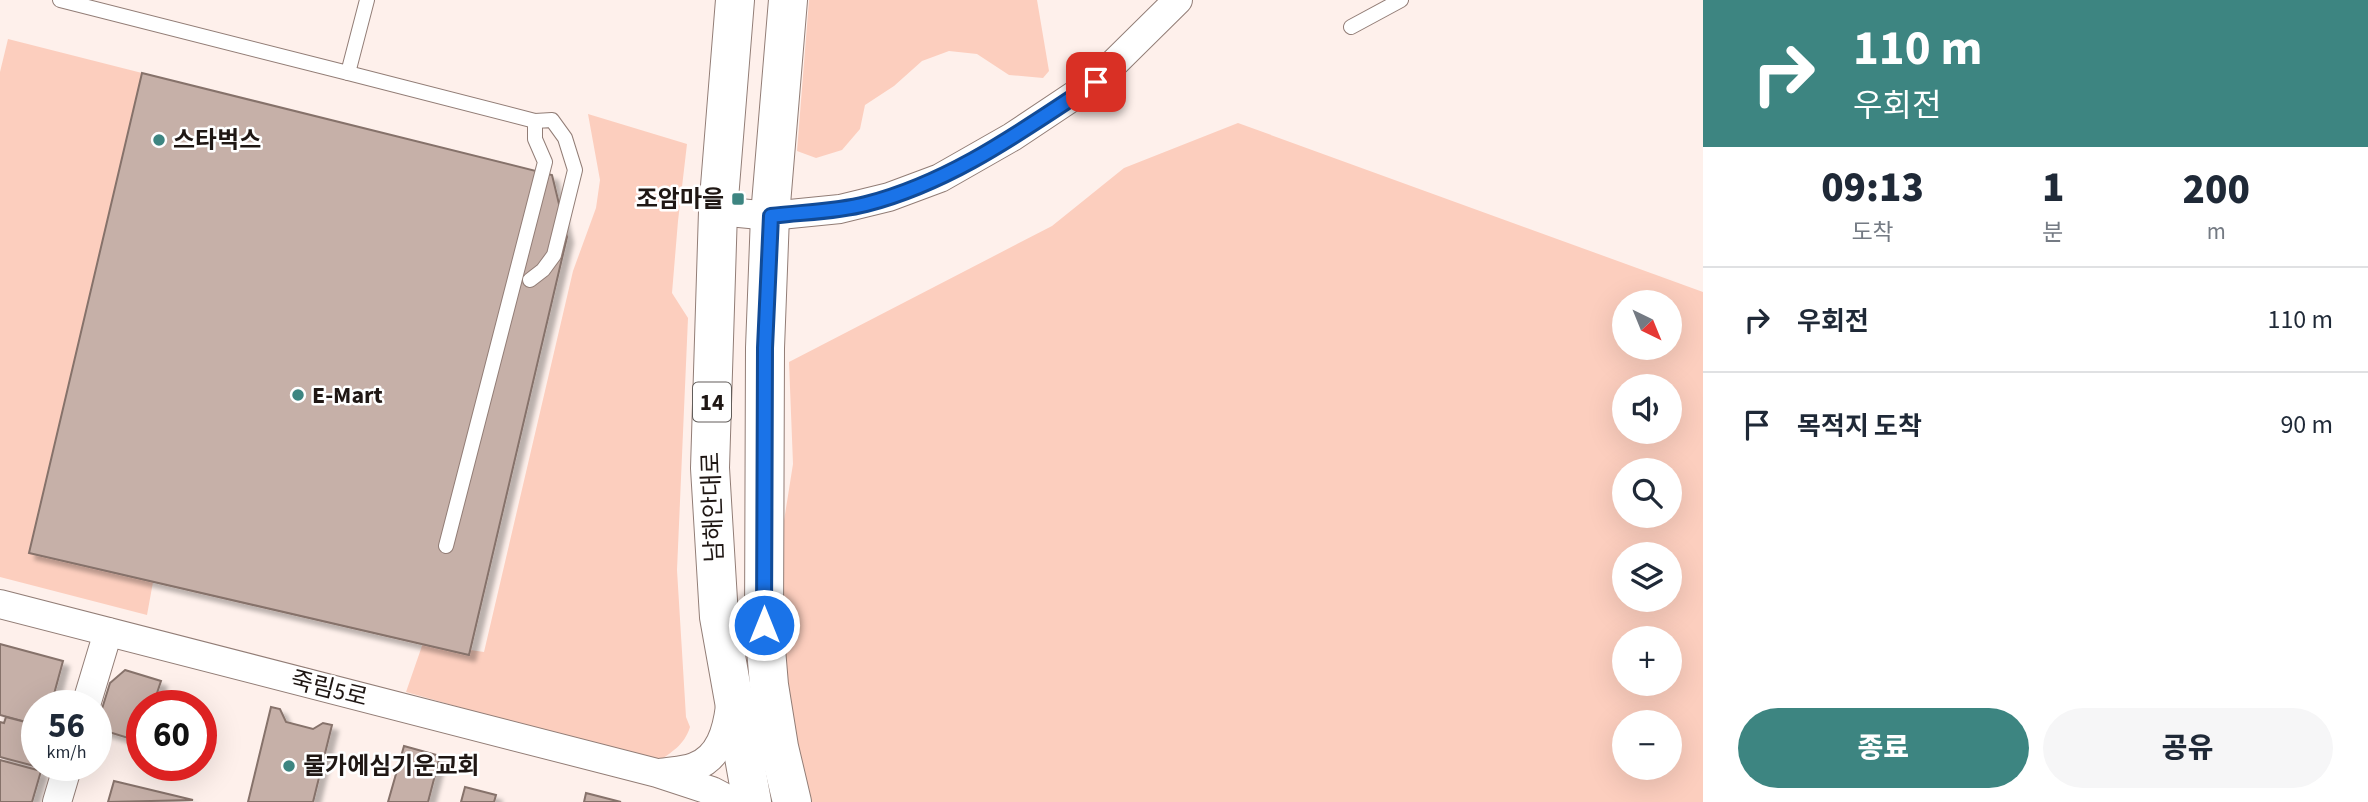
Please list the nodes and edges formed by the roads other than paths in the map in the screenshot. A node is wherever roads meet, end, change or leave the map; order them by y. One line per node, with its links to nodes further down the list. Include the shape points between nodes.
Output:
1 (60, 0): 8 (lane)
2 (367, 0): 8 (lane)
3 (735, 0): 10 (main road, 남해안대로 / 14)
4 (788, 0): 11 (main road, 남해안대로 / 14)
5 (1178, 0): 11 (street, via 1096,82 940,178 864,204)
6 (1401, 0): 7 (lane)
7 (1351, 27)
8 (348, 73): 9 (lane)
9 (535, 121): 12 (lane, via 552,120 565,138 575,170 554,255); 13 (lane, via 535,139 545,162)
10 (718, 211): 11 (street); 17 (main road, 남해안대로 / 14, via 710,468 719,617)
11 (771, 216): 23 (main road, 남해안대로 / 14, via 765,348 764,625 769,685)
12 (530, 280)
13 (446, 546)
14 (0, 604): 15 (street, 죽림5로)
15 (108, 632): 16 (street); 18 (street, 죽림5로)
16 (91, 690)
17 (733, 692): 18 (street, via 726,732 713,753 694,768); 22 (main road, 남해안대로 / 14)
18 (657, 774): 21 (street, 죽림5로)
19 (63, 781): 20 (street)
20 (57, 802)
21 (733, 802)
22 (752, 802)
23 (792, 802)

